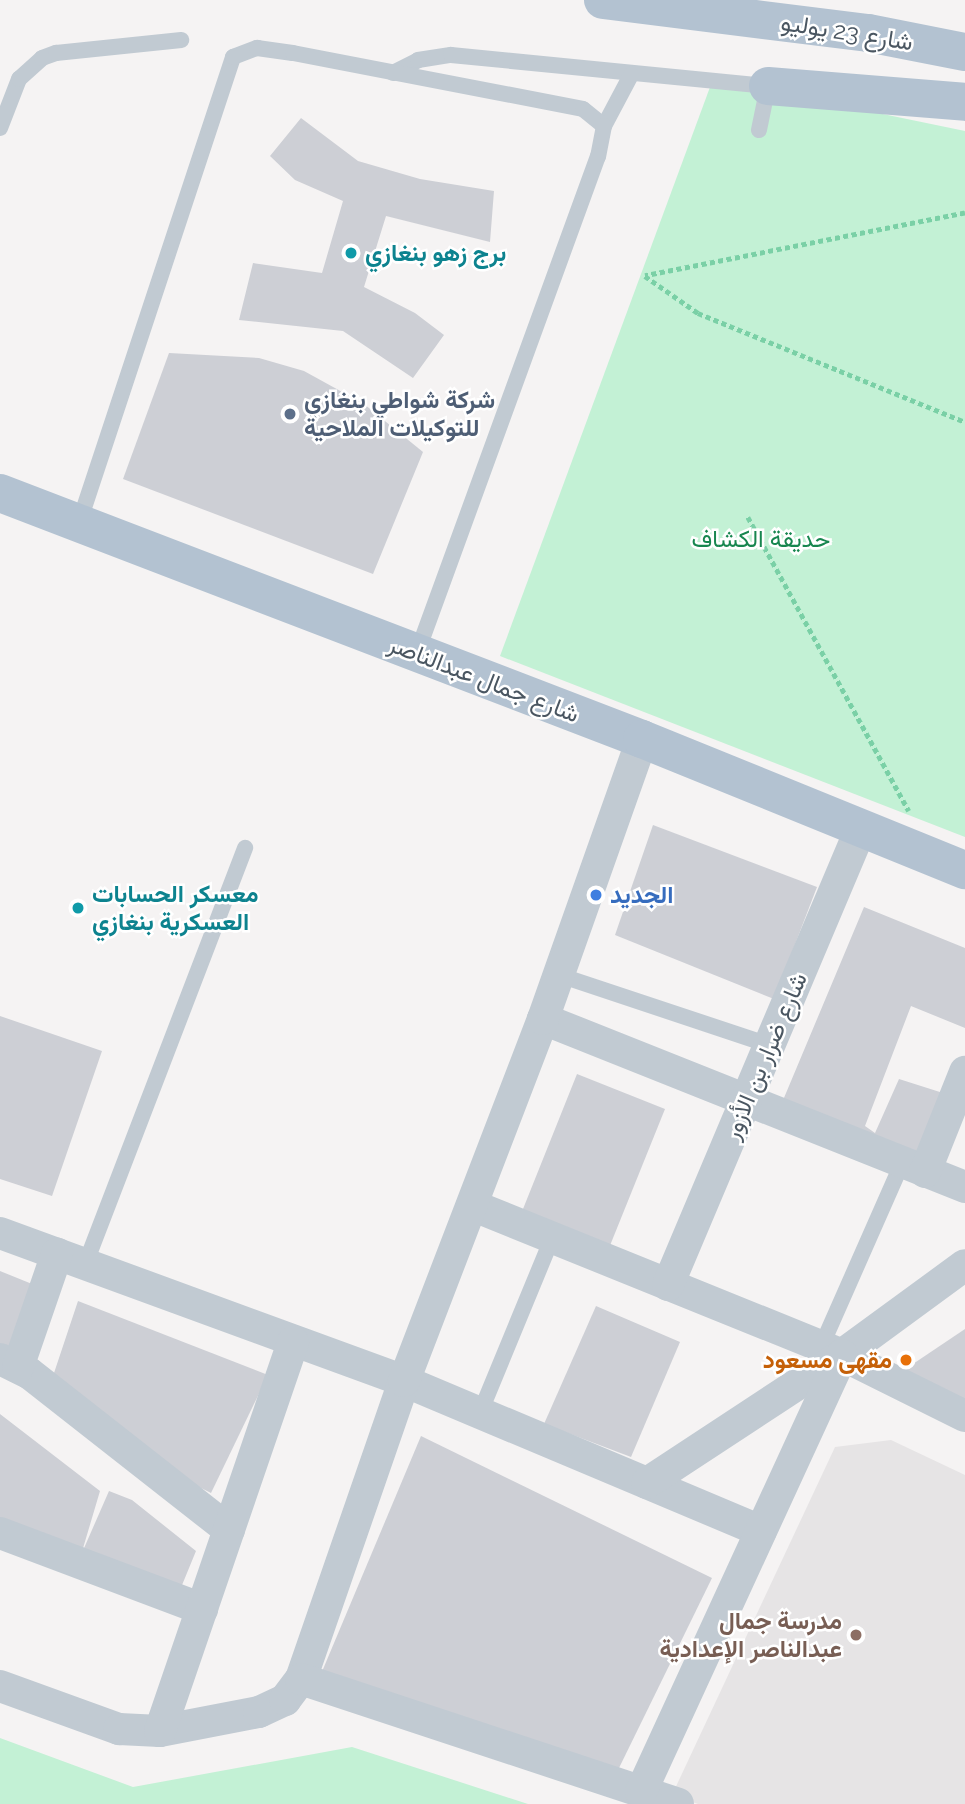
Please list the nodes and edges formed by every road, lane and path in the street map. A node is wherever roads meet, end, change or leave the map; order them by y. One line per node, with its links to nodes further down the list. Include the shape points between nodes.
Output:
1 (603, 0): 3 (main road, شارع 23 يوليو, via 868,33)
2 (181, 40): 9 (lane, via 56,52 42,58 19,79)
3 (965, 52)
4 (393, 73): 5 (lane, via 418,60 451,55); 8 (lane, via 583,110); 15 (lane, via 257,48 233,57)
5 (631, 75): 6 (lane); 8 (lane)
6 (768, 86): 7 (main road); 10 (lane)
7 (965, 102)
8 (604, 125): 16 (lane, via 598,156)
9 (0, 128)
10 (759, 131)
11 (965, 213): 12 (path, via 645,276 698,313)
12 (965, 422)
13 (0, 493): 15 (main road, شارع جمال عبدالناصر)
14 (748, 517): 20 (path)
15 (79, 523): 16 (main road, شارع جمال عبدالناصر)
16 (417, 653): 17 (main road, شارع جمال عبدالناصر)
17 (642, 739): 18 (main road, شارع جمال عبدالناصر); 21 (street)
18 (862, 825): 20 (main road, شارع جمال عبدالناصر); 23 (street, شارع ضرار بن الأزور)
19 (245, 848): 31 (lane)
20 (949, 863)
21 (559, 975): 22 (street); 23 (lane)
22 (544, 1020): 25 (street); 28 (street)
23 (769, 1045): 25 (street, شارع ضرار بن الأزور)
24 (965, 1072): 26 (street)
25 (747, 1100): 26 (street); 33 (street, شارع ضرار بن الأزور)
26 (913, 1167): 27 (street); 35 (lane)
27 (965, 1187)
28 (474, 1206): 30 (street); 37 (street)
29 (0, 1233): 31 (street)
30 (552, 1238): 33 (street); 38 (lane)
31 (71, 1259): 34 (street); 36 (street)
32 (965, 1265): 35 (street)
33 (668, 1285): 35 (street)
34 (293, 1342): 37 (street); 41 (street)
35 (831, 1351): 39 (street); 40 (street); 42 (street)
36 (9, 1363): 41 (street)
37 (404, 1381): 38 (street); 45 (street)
38 (480, 1413): 40 (street)
39 (965, 1416)
40 (647, 1483): 42 (street)
41 (229, 1531): 44 (street)
42 (761, 1531): 48 (street)
43 (0, 1533): 44 (street)
44 (202, 1609): 47 (street)
45 (301, 1679): 47 (street, via 285,1700 259,1712); 48 (street)
46 (0, 1686): 47 (street, via 119,1729)
47 (160, 1731)
48 (641, 1792): 49 (street)
49 (678, 1804)

